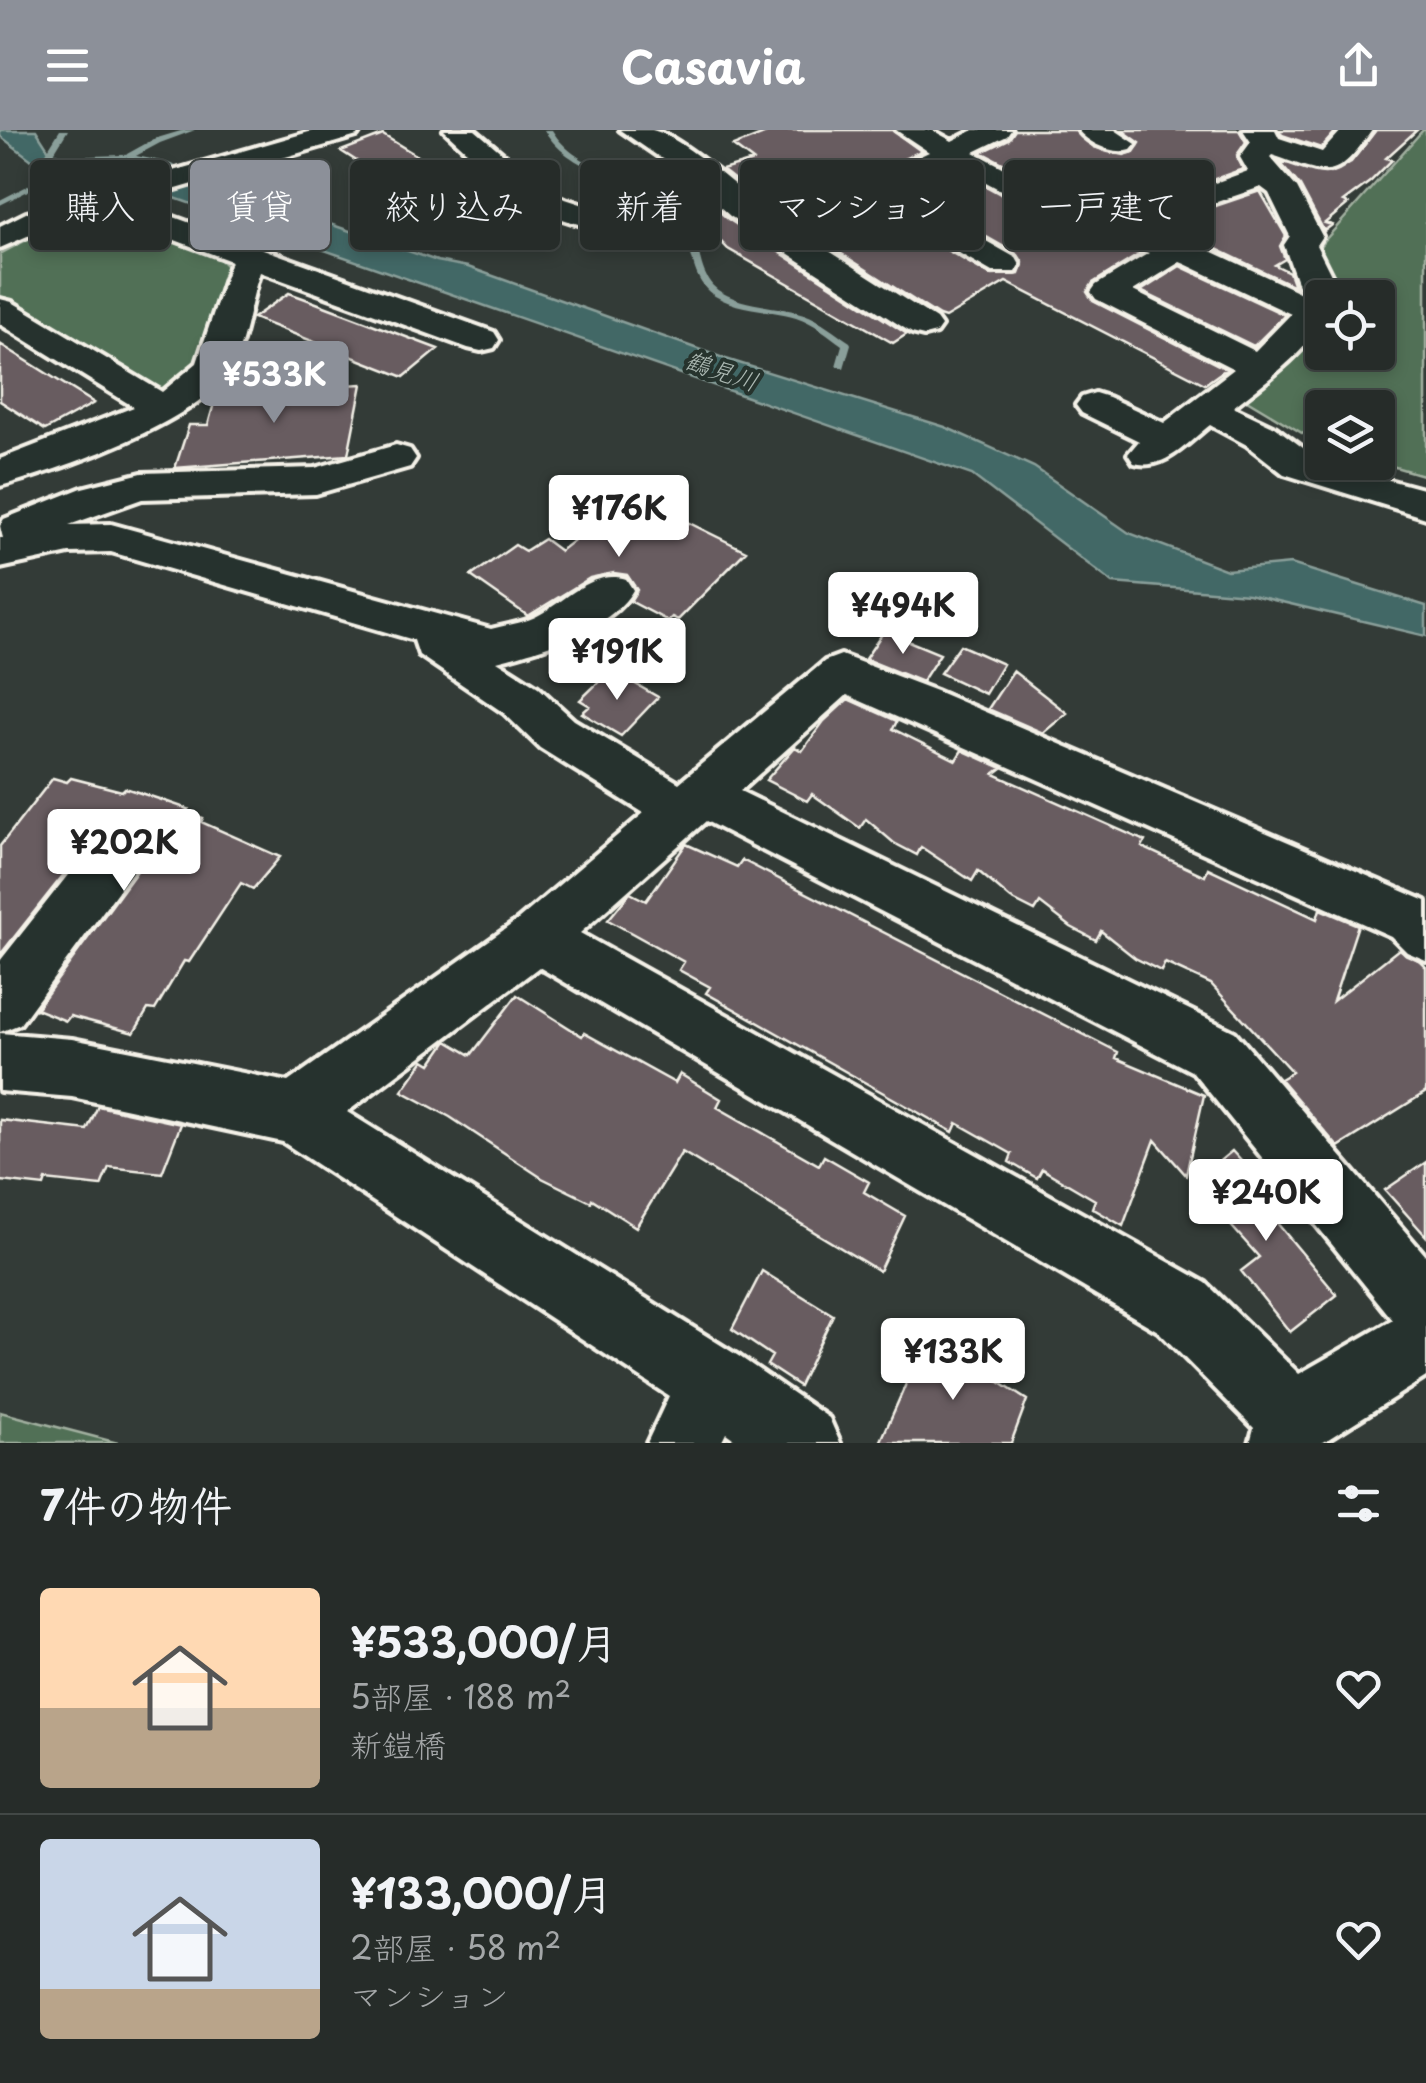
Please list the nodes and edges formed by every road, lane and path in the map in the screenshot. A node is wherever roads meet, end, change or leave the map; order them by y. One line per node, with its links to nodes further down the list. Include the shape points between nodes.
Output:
1 (347, 130): 12 (street)
2 (458, 130): 16 (street, via 540,202)
3 (634, 130): 14 (street, via 692,166)
4 (910, 130): 10 (street)
5 (997, 130): 10 (street)
6 (1092, 130): 8 (street)
7 (1358, 130): 9 (street, via 1328,164)
8 (1121, 144)
9 (1263, 149): 13 (street); 24 (street, via 1306,236 1300,245)
10 (953, 151): 11 (street); 21 (street, via 1086,224)
11 (935, 160)
12 (170, 181)
13 (1214, 188)
14 (740, 208)
15 (16, 210): 18 (street)
16 (580, 215)
17 (170, 227): 22 (street)
18 (0, 238)
19 (805, 250): 28 (street)
20 (978, 250): 23 (street)
21 (1175, 251): 25 (street); 30 (street, via 1108,292)
22 (250, 257): 29 (street); 33 (street, via 214,364 191,389)
23 (1004, 265)
24 (1316, 280)
25 (1305, 307)
26 (0, 309): 33 (street)
27 (1305, 317): 30 (street)
28 (924, 326)
29 (481, 340)
30 (1261, 368): 31 (street)
31 (1215, 400): 32 (street, via 1157,447); 34 (street); 39 (street, via 1298,465)
32 (1095, 405)
33 (159, 406): 36 (street, via 105,436)
34 (1305, 444)
35 (396, 458): 40 (street, via 316,481 130,488)
36 (0, 472)
37 (1395, 474): 38 (street)
38 (1426, 483)
39 (1426, 504)
40 (0, 536)
41 (0, 553): 43 (street, via 69,538 112,538)
42 (611, 590): 43 (street, via 548,631 491,646)
43 (406, 623): 44 (street, via 521,700 557,734)
44 (691, 803): 46 (street, via 841,673 1410,920); 47 (street); 51 (street, via 1214,1052)
45 (116, 853): 48 (street)
46 (1426, 936)
47 (538, 937): 50 (street); 54 (street, via 1182,1307)
48 (0, 1006)
49 (0, 1062): 50 (street, via 72,1068)
50 (295, 1114): 53 (street)
51 (1426, 1308)
52 (1426, 1339): 54 (street)
53 (715, 1382): 55 (street); 56 (street)
54 (1289, 1430)
55 (682, 1443)
56 (804, 1443)

